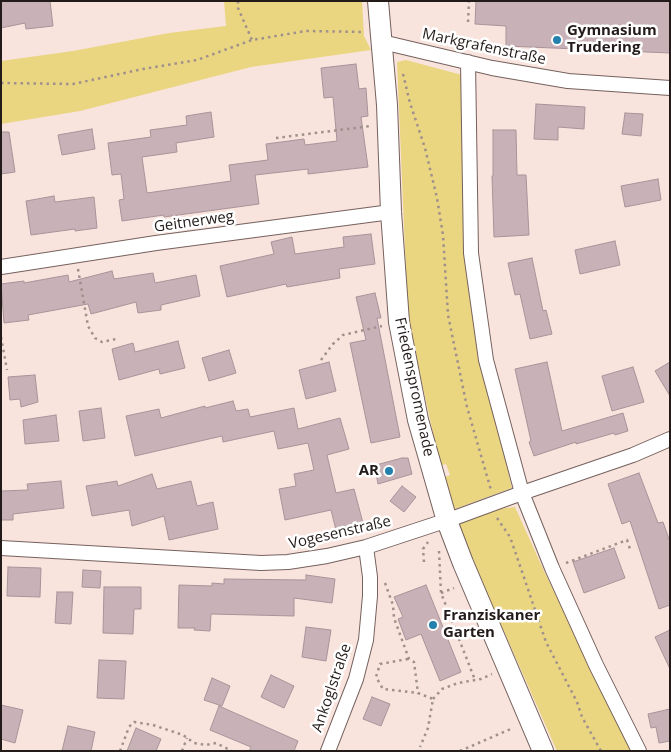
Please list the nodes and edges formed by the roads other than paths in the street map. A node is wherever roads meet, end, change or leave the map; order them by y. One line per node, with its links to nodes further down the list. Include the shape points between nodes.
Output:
1 (378, 1): 2 (street, Friedenspromenade)
2 (382, 42): 3 (street, Markgrafenstraße); 5 (street, Friedenspromenade)
3 (468, 62): 4 (street, Markgrafenstraße, via 568,81); 8 (street, via 471,253 486,360)
4 (670, 88)
5 (391, 212): 6 (street, Geitnerweg); 9 (street, Friedenspromenade, via 398,322 418,420)
6 (1, 266)
7 (670, 439): 8 (street, Vogesenstraße)
8 (522, 493): 9 (street, Vogesenstraße); 14 (street, via 552,568)
9 (447, 521): 10 (street, Vogesenstraße); 13 (street, Friedenspromenade)
10 (366, 547): 11 (street, Vogesenstraße, via 288,562 261,563); 12 (street, Ankoglstraße, via 370,596 366,640 356,679)
11 (1, 548)
12 (328, 751)
13 (543, 751)
14 (639, 751)

